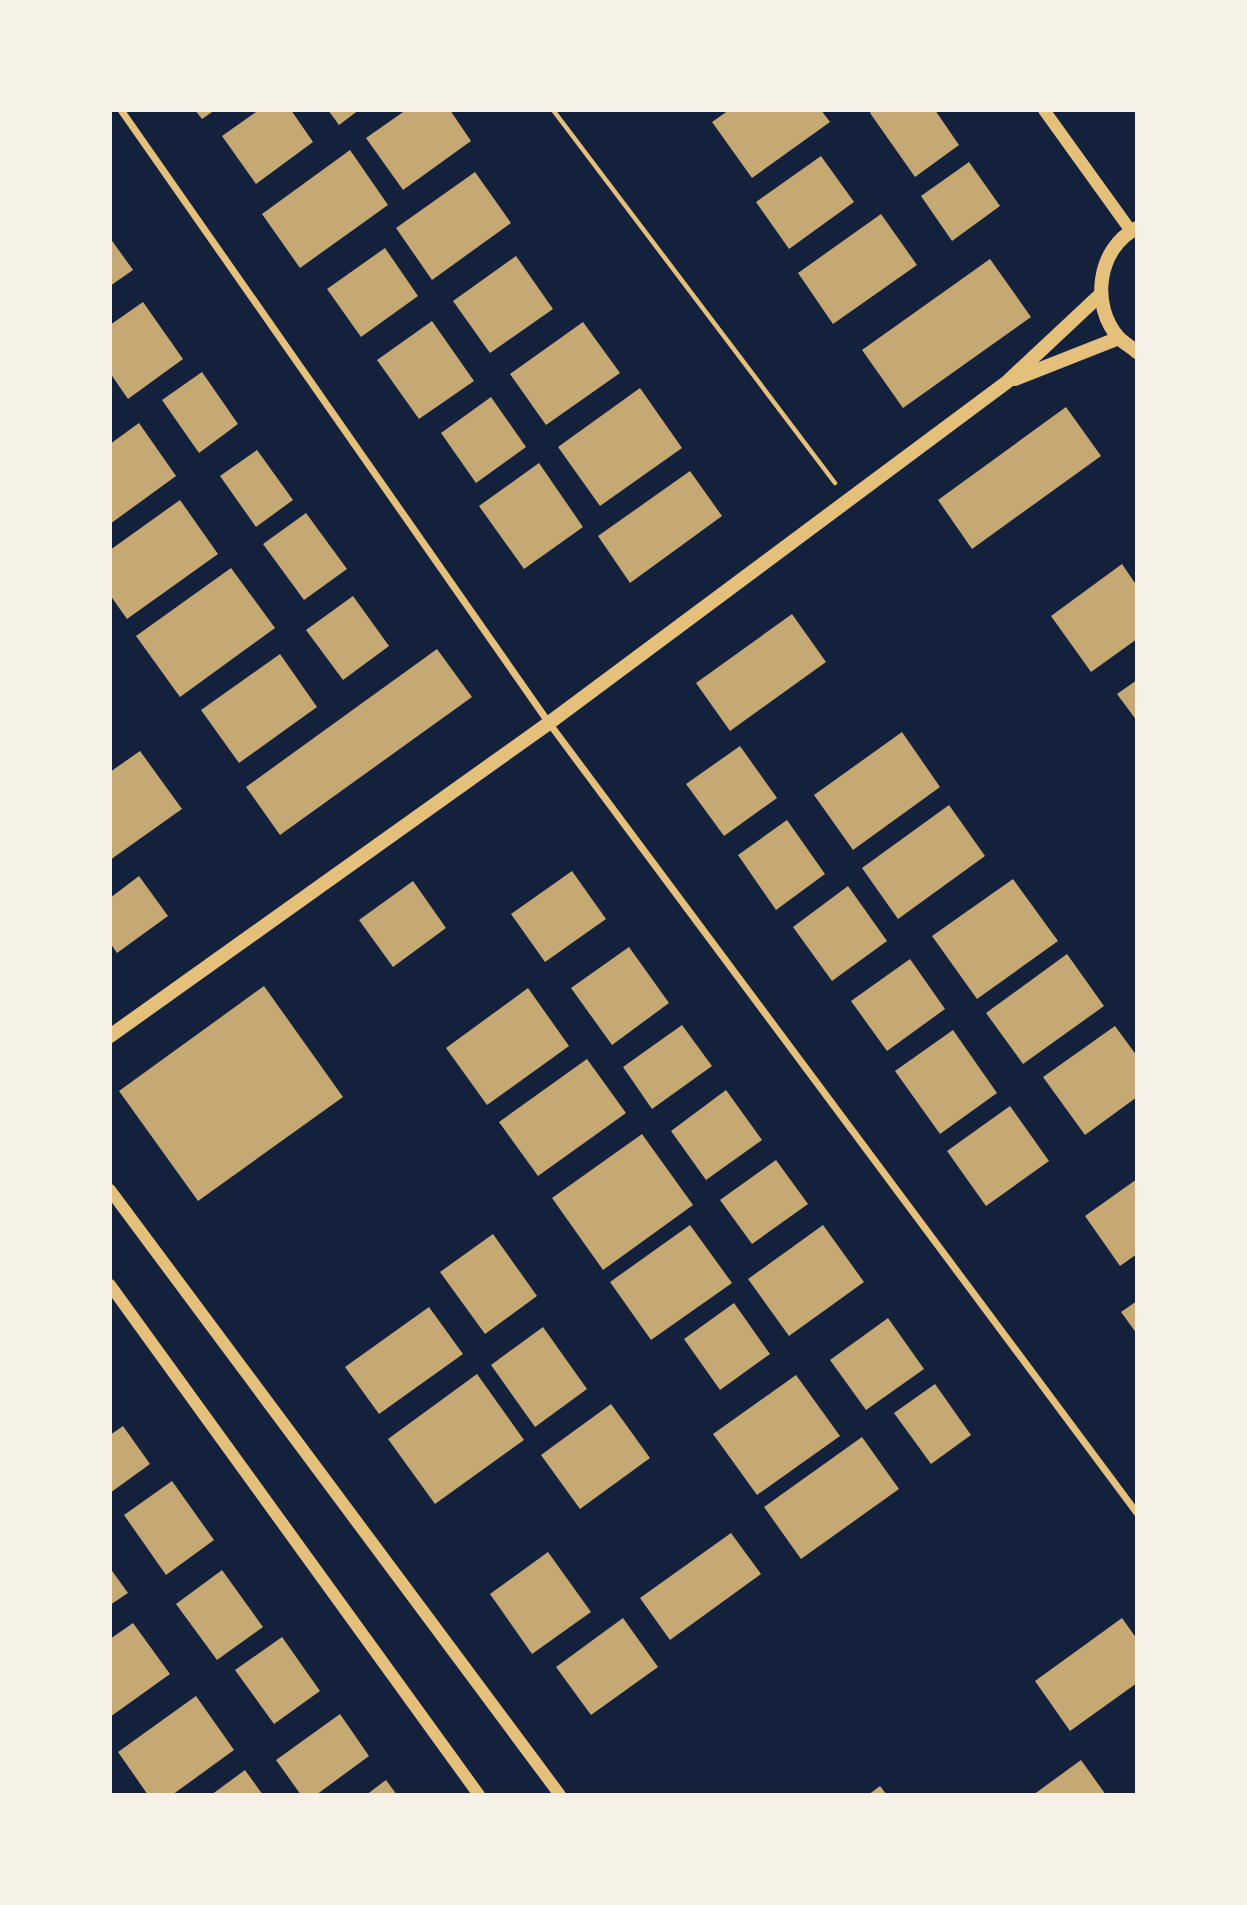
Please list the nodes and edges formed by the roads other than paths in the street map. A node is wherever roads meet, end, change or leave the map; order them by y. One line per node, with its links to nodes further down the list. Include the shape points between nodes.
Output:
1 (121, 110): 8 (street)
2 (1044, 110): 3 (street)
3 (1134, 229): 4 (main road, via 1114,248 1103,270)
4 (1101, 294): 5 (main road, via 1106,317); 7 (main road)
5 (1119, 338): 6 (main road); 7 (main road)
6 (1137, 352)
7 (1007, 382): 8 (main road)
8 (550, 723): 9 (main road); 12 (street)
9 (110, 1036)
10 (110, 1189): 14 (street)
11 (110, 1285): 13 (street)
12 (1137, 1513)
13 (479, 1795)
14 (560, 1795)

